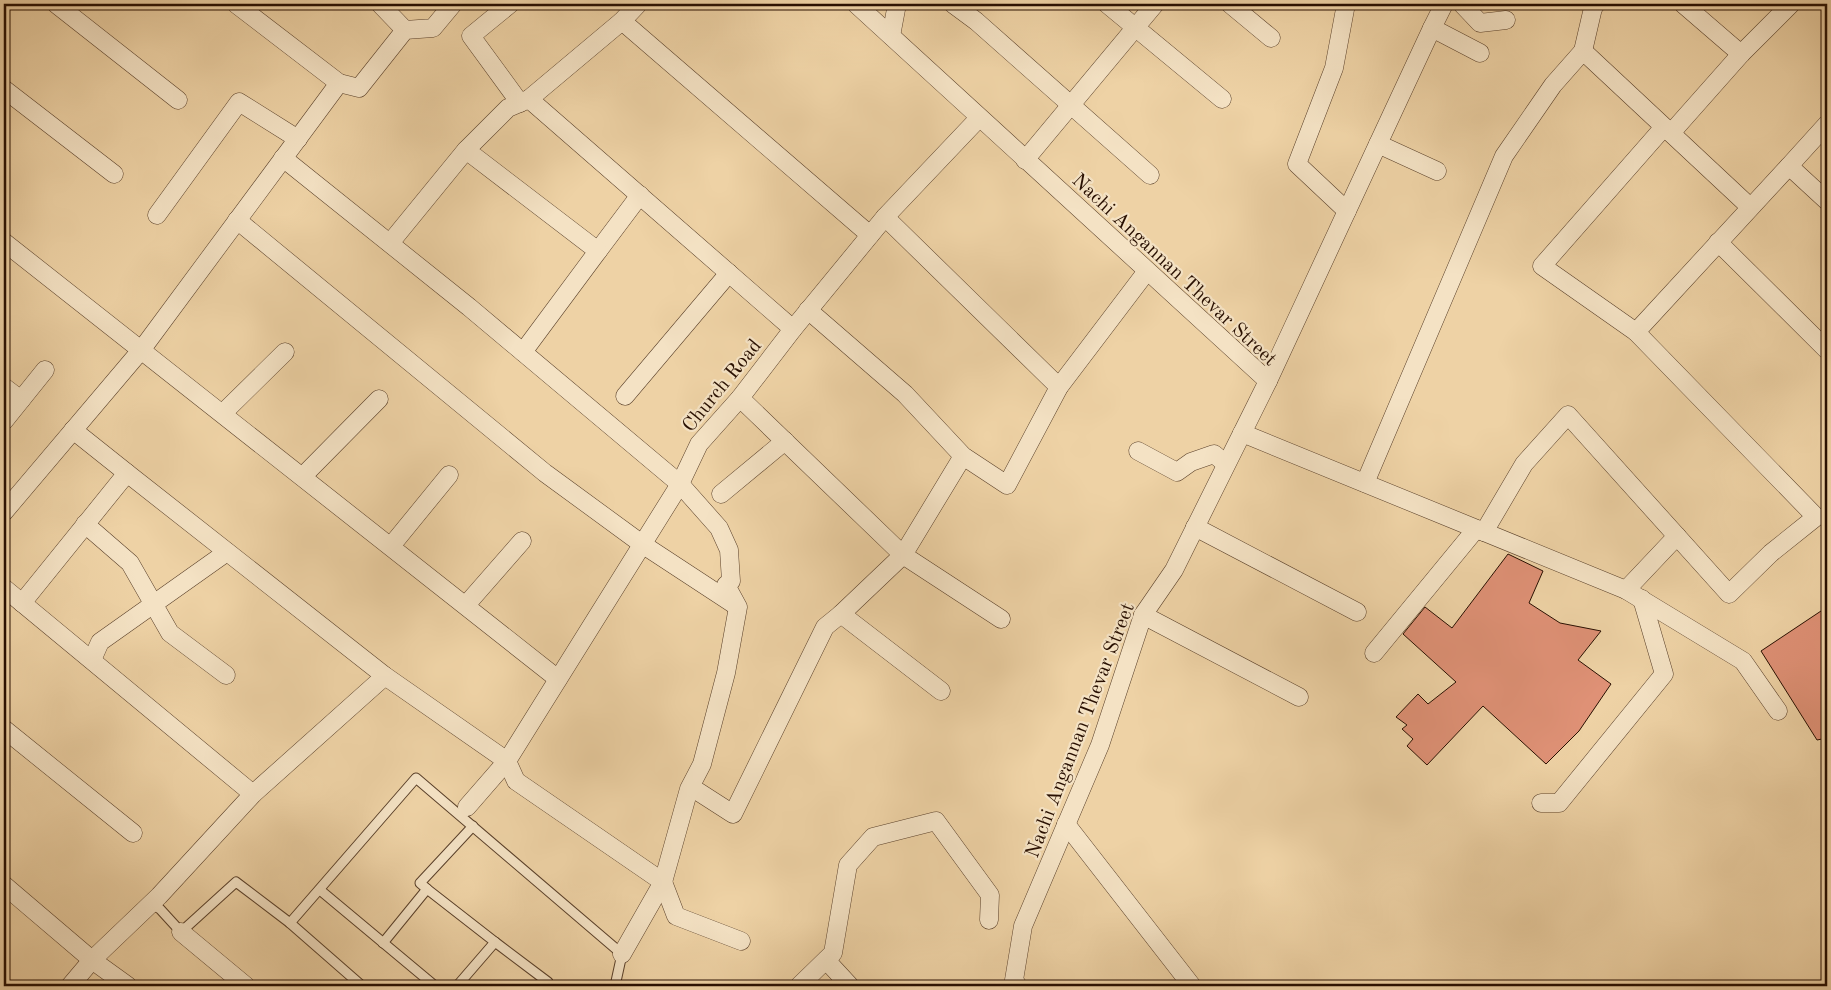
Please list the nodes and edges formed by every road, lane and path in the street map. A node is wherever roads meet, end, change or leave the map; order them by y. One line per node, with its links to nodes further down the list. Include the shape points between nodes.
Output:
1 (56, 4): 32 (street)
2 (236, 4): 29 (street)
3 (380, 4): 23 (street)
4 (453, 4): 23 (street, via 433,28)
5 (510, 4): 33 (street, via 471,36)
6 (638, 4): 20 (street)
7 (856, 4): 24 (street, Nachi Angannan Thevar Street)
8 (897, 4): 24 (street)
9 (953, 4): 34 (street)
10 (1107, 4): 21 (street)
11 (1155, 4): 21 (street)
12 (1230, 4): 25 (street)
13 (1346, 4): 50 (street, via 1334,68 1297,164)
14 (1444, 4): 22 (street)
15 (1462, 4): 19 (street, via 1480,23)
16 (1596, 4): 26 (street)
17 (1683, 4): 28 (street)
18 (1791, 4): 28 (street)
19 (1506, 20)
20 (622, 21): 33 (street); 54 (street)
21 (1136, 27): 31 (street); 34 (street)
22 (1432, 28): 27 (street); 39 (street)
23 (405, 30): 29 (street, via 359,88)
24 (891, 36): 35 (street, Nachi Angannan Thevar Street)
25 (1272, 38)
26 (1583, 51): 37 (street); 87 (street, via 1553,85 1504,156)
27 (1480, 52)
28 (1741, 54): 37 (street)
29 (339, 83): 38 (street)
30 (4, 89): 45 (street)
31 (1222, 99)
32 (178, 100)
33 (524, 101): 40 (street, via 508,108); 47 (street)
34 (1071, 105): 42 (street); 46 (street)
35 (979, 118): 42 (street, Nachi Angannan Thevar Street); 52 (street, Church Road)
36 (1827, 124): 43 (street)
37 (1668, 130): 49 (street); 63 (street, via 1542,266)
38 (298, 139): 41 (street); 51 (street, via 239,102)
39 (1378, 144): 44 (street); 50 (street)
40 (466, 150): 57 (street); 58 (street)
41 (283, 158): 53 (street); 57 (street)
42 (1025, 160): 59 (street, Nachi Angannan Thevar Street)
43 (1789, 166): 48 (street); 49 (street)
44 (1437, 171)
45 (114, 174)
46 (1150, 175)
47 (640, 195): 58 (street); 60 (street)
48 (1827, 200)
49 (1750, 208): 56 (street)
50 (1347, 211): 69 (street)
51 (157, 215)
52 (884, 217): 54 (street, Church Road); 71 (street)
53 (237, 220): 64 (street); 97 (street, via 545,473)
54 (870, 235): 61 (street, Church Road)
55 (4, 242): 64 (street)
56 (1718, 242): 63 (street); 65 (street)
57 (390, 243): 67 (street)
58 (598, 251): 67 (street)
59 (1147, 271): 69 (street, Nachi Angannan Thevar Street); 71 (street)
60 (729, 274): 62 (street); 72 (street)
61 (808, 310): 62 (street, Church Road); 82 (street, via 905,394)
62 (793, 329): 73 (street, Church Road)
63 (1636, 332): 91 (street)
64 (142, 349): 76 (street); 78 (street)
65 (1827, 350)
66 (284, 352): 76 (street)
67 (523, 352): 88 (street)
68 (45, 370): 75 (street)
69 (1268, 381): 79 (street, Nachi Angannan Thevar Street)
70 (4, 387): 75 (street)
71 (1059, 387): 82 (street, via 1007,484)
72 (625, 396)
73 (740, 398): 80 (street); 88 (street, Church Road, via 699,444)
74 (379, 399): 86 (street)
75 (21, 400): 77 (street)
76 (223, 413): 86 (street)
77 (4, 421)
78 (73, 430): 84 (street); 90 (street)
79 (1242, 433): 83 (street, Nachi Angannan Thevar Street); 87 (street)
80 (785, 441): 89 (street); 100 (street)
81 (1138, 451): 83 (street, via 1177,472 1191,462 1214,454)
82 (963, 456): 100 (street)
83 (1226, 464): 93 (street, Nachi Angannan Thevar Street)
84 (127, 473): 92 (street); 99 (street)
85 (449, 475): 98 (street)
86 (303, 476): 98 (street)
87 (1365, 483): 94 (street)
88 (680, 484): 97 (street, Church Road); 107 (street, via 719,528 730,558 731,581 726,585)
89 (721, 494)
90 (4, 512)
91 (1822, 513): 95 (street, via 1771,553 1729,594)
92 (85, 524): 104 (street); 105 (street, via 130,563)
93 (1195, 527): 108 (street); 110 (street, Nachi Angannan Thevar Street, via 1174,570)
94 (1480, 530): 95 (street, via 1524,464 1568,416); 102 (street); 112 (street)
95 (1677, 536): 102 (street)
96 (522, 540): 106 (street)
97 (642, 544): 107 (street); 116 (street, Church Road)
98 (391, 546): 106 (street)
99 (227, 552): 105 (street); 115 (street)
100 (903, 554): 109 (street); 111 (street)
101 (4, 588): 104 (street)
102 (1626, 590): 103 (street)
103 (1642, 599): 119 (street, via 1743,662); 124 (street, via 1664,674 1560,803)
104 (22, 603): 113 (street)
105 (155, 603): 113 (street, via 100,642); 114 (street, via 170,633)
106 (466, 605): 116 (street)
107 (738, 607): 122 (street, via 726,673 702,764)
108 (1357, 612)
109 (841, 614): 117 (street); 122 (street, via 824,626 734,814)
110 (1143, 614): 118 (street); 126 (street, Nachi Angannan Thevar Street, via 1100,745)
111 (1001, 619)
112 (1374, 653)
113 (92, 660): 123 (street)
114 (226, 676)
115 (385, 676): 121 (street); 123 (street)
116 (558, 679): 121 (street, Church Road)
117 (941, 691)
118 (1299, 697)
119 (1778, 711)
120 (4, 729): 128 (street)
121 (506, 761): 125 (street, Church Road); 129 (street, via 516,781)
122 (690, 787): 129 (street)
123 (253, 794): 133 (street)
124 (1541, 803)
125 (463, 811): 127 (lane); 132 (lane, via 416,778)
126 (1066, 824): 153 (street, Nachi Angannan Thevar Street, via 1023,926 1014,980); 154 (street)
127 (473, 826): 131 (lane, via 420,883); 140 (lane)
128 (133, 833)
129 (663, 882): 137 (street, via 676,916); 140 (street)
130 (4, 885): 141 (street)
131 (426, 889): 138 (lane); 139 (lane)
132 (320, 890): 135 (lane); 139 (lane)
133 (151, 904): 136 (lane); 141 (street)
134 (989, 920): 142 (street, via 990,895 936,821 873,837 848,865 833,953)
135 (290, 923): 136 (lane, via 236,882); 146 (lane)
136 (181, 932): 145 (street)
137 (741, 941)
138 (495, 942): 148 (lane); 149 (lane, via 548,982)
139 (383, 943): 147 (lane)
140 (622, 954): 150 (lane)
141 (92, 960): 143 (street); 144 (street)
142 (826, 960): 151 (street); 152 (street)
143 (70, 986)
144 (128, 986)
145 (246, 986)
146 (362, 986)
147 (435, 986)
148 (457, 986)
149 (545, 986)
150 (615, 986)
151 (799, 986)
152 (850, 986)
153 (1018, 986)
154 (1192, 986)

